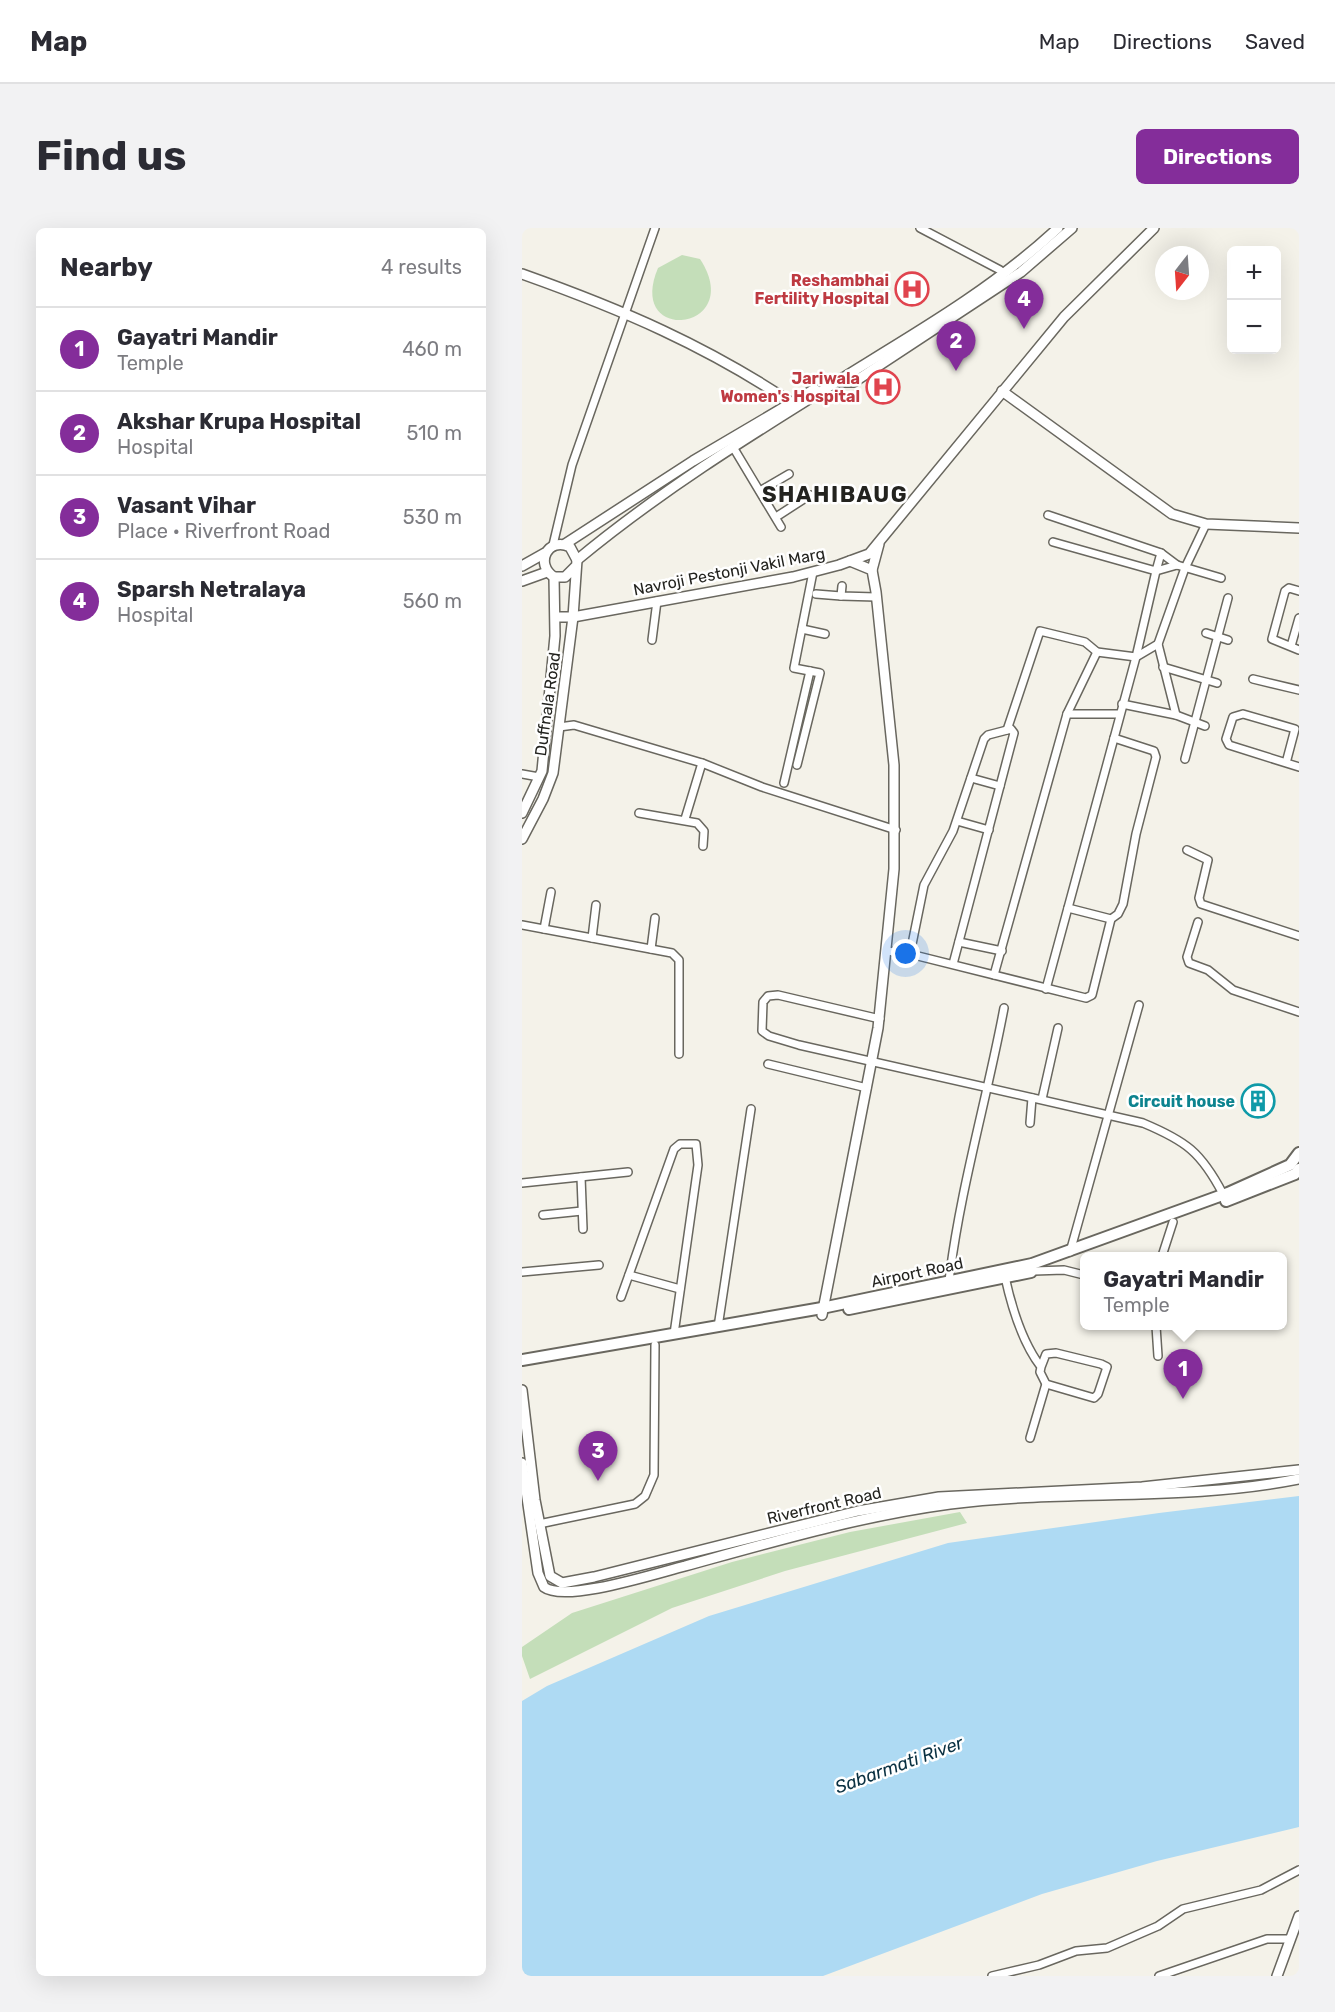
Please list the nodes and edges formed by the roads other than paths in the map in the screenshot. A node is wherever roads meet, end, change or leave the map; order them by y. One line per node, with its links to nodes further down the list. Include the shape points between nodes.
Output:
1 (655, 228): 9 (street)
2 (920, 228): 7 (street)
3 (1050, 228): 7 (main road)
4 (1059, 228): 10 (main road, via 1004,275)
5 (1072, 228): 10 (main road, via 1021,272 854,382)
6 (1154, 228): 11 (main road, Navroji Pestonji Vakil Marg, via 1064,317)
7 (1000, 270): 12 (main road)
8 (522, 274): 9 (main road)
9 (626, 312): 12 (main road, via 735,366); 25 (street, via 572,465)
10 (837, 382): 12 (main road)
11 (1002, 391): 19 (main road, via 1172,514); 22 (main road, Navroji Pestonji Vakil Marg)
12 (795, 405): 13 (main road); 24 (main road, via 693,461)
13 (733, 447): 15 (street); 29 (main road, via 698,468)
14 (789, 474): 15 (street)
15 (760, 491): 18 (street)
16 (810, 495): 18 (street)
17 (1048, 515): 27 (street)
18 (776, 517): 20 (street)
19 (1206, 524): 21 (main road); 32 (street)
20 (782, 527)
21 (1299, 528)
22 (879, 541): 28 (main road, Navroji Pestonji Vakil Marg, via 869,554); 33 (main road)
23 (1053, 542): 34 (street)
24 (565, 544): 25 (main road); 29 (main road, via 574,550)
25 (553, 545): 26 (main road)
26 (545, 553): 31 (main road); 36 (main road, via 543,563)
27 (1161, 554): 30 (street); 34 (street)
28 (850, 561): 33 (main road); 35 (main road, Navroji Pestonji Vakil Marg)
29 (577, 563): 36 (main road, via 565,577); 47 (main road, Duffnala Road)
30 (1177, 565): 32 (street); 34 (street)
31 (522, 566)
32 (1185, 568): 37 (street); 55 (street)
33 (872, 570): 43 (main road)
34 (1156, 570): 59 (street)
35 (813, 572): 45 (main road, Navroji Pestonji Vakil Marg); 49 (street)
36 (551, 574): 38 (main road); 46 (main road)
37 (1221, 578)
38 (522, 581)
39 (842, 586): 42 (street)
40 (1299, 591): 56 (street, via 1286,591 1272,636 1273,642)
41 (816, 594): 42 (street)
42 (841, 596): 43 (street)
43 (876, 597): 89 (main road, via 894,765)
44 (1228, 598): 52 (street)
45 (657, 602): 47 (main road, Navroji Pestonji Vakil Marg); 53 (street)
46 (556, 617): 47 (main road, Navroji Pestonji Vakil Marg); 81 (main road)
47 (573, 617): 71 (main road, Duffnala Road)
48 (1299, 618): 56 (street)
49 (802, 629): 51 (street); 61 (street, via 794,668)
50 (1206, 633): 52 (street)
51 (825, 634)
52 (1218, 637): 54 (street); 63 (street)
53 (652, 640)
54 (1228, 640)
55 (1158, 644): 59 (street); 60 (street)
56 (1291, 646): 57 (street)
57 (1299, 650)
58 (1096, 652): 59 (street); 67 (street); 73 (street, via 1085,642 1040,632)
59 (1136, 657): 66 (street)
60 (1163, 667): 63 (street); 69 (street)
61 (810, 671): 78 (street, via 820,673); 83 (street)
62 (1253, 679): 65 (street)
63 (1207, 682): 64 (street); 70 (street)
64 (1216, 683)
65 (1299, 690)
66 (1122, 704): 68 (street); 69 (street)
67 (1067, 714): 68 (street); 107 (street)
68 (1119, 714): 74 (street)
69 (1176, 715): 70 (street)
70 (1196, 724): 72 (street); 75 (street)
71 (559, 726): 76 (street, via 574,726); 91 (main road, Duffnala Road, via 553,773)
72 (1205, 726)
73 (1007, 730): 82 (street, via 986,737); 84 (street, via 1014,733)
74 (1114, 738): 96 (street); 98 (street, via 1156,753 1123,904)
75 (1185, 759)
76 (702, 763): 87 (street); 89 (street, via 762,787)
77 (1286, 763): 77 (street, via 1226,742 1233,717 1243,714 1295,729); 79 (street)
78 (797, 765)
79 (1299, 766)
80 (522, 774): 81 (street)
81 (539, 777): 85 (main road)
82 (971, 778): 84 (street); 88 (street)
83 (784, 783)
84 (1000, 786): 90 (street)
85 (522, 813)
86 (639, 813): 87 (street)
87 (685, 819): 92 (street, via 702,827)
88 (957, 821): 90 (street); 108 (street, via 924,885)
89 (896, 830): 106 (main road)
90 (988, 831): 104 (street)
91 (522, 839)
92 (703, 846)
93 (1187, 850): 102 (street, via 1208,860 1201,904)
94 (551, 892): 101 (street)
95 (596, 905): 103 (street)
96 (1068, 908): 98 (street); 111 (street)
97 (655, 918): 105 (street)
98 (1112, 919): 111 (street, via 1092,995 1086,998)
99 (1198, 922): 114 (street, via 1187,957 1189,963 1208,970 1233,990)
100 (522, 925): 101 (street)
101 (544, 929): 103 (street)
102 (1299, 936)
103 (592, 938): 105 (street)
104 (959, 942): 107 (street); 109 (street)
105 (651, 949): 117 (street, via 672,953 679,960)
106 (886, 951): 108 (street); 115 (main road)
107 (1002, 951): 110 (street)
108 (910, 954): 109 (street)
109 (953, 964): 110 (street)
110 (994, 975): 111 (street)
111 (1046, 989)
112 (1139, 1005): 125 (street)
113 (1004, 1008): 121 (street)
114 (1299, 1012)
115 (880, 1018): 118 (main road); 118 (street, via 778,994 763,1002 762,1031 769,1036)
116 (1058, 1028): 123 (street)
117 (679, 1054)
118 (872, 1061): 120 (main road); 121 (street)
119 (768, 1064): 120 (street)
120 (867, 1088): 150 (main road)
121 (989, 1089): 122 (street); 147 (street, via 953,1244)
122 (1032, 1098): 123 (street); 126 (street)
123 (1041, 1100): 125 (street)
124 (752, 1109): 151 (street)
125 (1108, 1115): 132 (street, via 1143,1123 1178,1138 1196,1153); 137 (street)
126 (1030, 1123)
127 (1299, 1153): 132 (main road, Airport Road, via 1290,1165)
128 (1299, 1169): 135 (main road, Airport Road, via 1295,1174)
129 (628, 1172): 130 (street)
130 (581, 1177): 131 (street); 133 (street)
131 (522, 1183)
132 (1223, 1194): 137 (main road, Airport Road)
133 (582, 1211): 134 (street); 136 (street)
134 (543, 1215)
135 (1173, 1222): 138 (main road, Airport Road); 139 (street)
136 (583, 1230)
137 (1070, 1252): 147 (main road, Airport Road)
138 (1088, 1252)
139 (1164, 1252)
140 (1080, 1255): 142 (main road, Airport Road)
141 (599, 1265): 143 (street)
142 (1034, 1271): 144 (street); 146 (main road, Airport Road)
143 (522, 1272)
144 (1080, 1274)
145 (629, 1275): 148 (street); 148 (street, via 674,1149 689,1142 696,1144 698,1165); 149 (street)
146 (1005, 1277): 150 (main road, Airport Road); 158 (street, via 1010,1302 1030,1353)
147 (950, 1281): 150 (main road, Airport Road)
148 (680, 1289): 153 (street)
149 (621, 1297)
150 (822, 1311): 151 (main road, Airport Road); 154 (main road, Airport Road)
151 (718, 1327): 153 (main road, Airport Road)
152 (1156, 1330): 155 (street)
153 (674, 1334): 156 (main road, Airport Road)
154 (655, 1345): 157 (main road, Airport Road); 165 (street, via 654,1475 645,1496 635,1504)
155 (1158, 1356)
156 (522, 1360)
157 (522, 1367)
158 (1041, 1367): 159 (street); 159 (street, via 1046,1354 1051,1353 1107,1367 1094,1398)
159 (1046, 1384): 161 (street)
160 (522, 1390): 165 (main road, Riverfront Road)
161 (1030, 1438)
162 (522, 1463): 164 (main road, Riverfront Road, via 538,1573 544,1587 561,1594 649,1575 850,1521 951,1504 1037,1497 1143,1496)
163 (1299, 1470): 165 (main road, Riverfront Road, via 1142,1487 939,1497 858,1511 571,1583 554,1581 550,1576)
164 (1299, 1479)
165 (539, 1524)
166 (1299, 1870): 169 (street, via 1261,1890 1183,1909 1158,1926 1107,1948 1076,1951)
167 (1299, 1916): 168 (main road)
168 (1290, 1939): 170 (street, via 1267,1939); 171 (main road)
169 (992, 1976)
170 (1160, 1976)
171 (1277, 1976)

